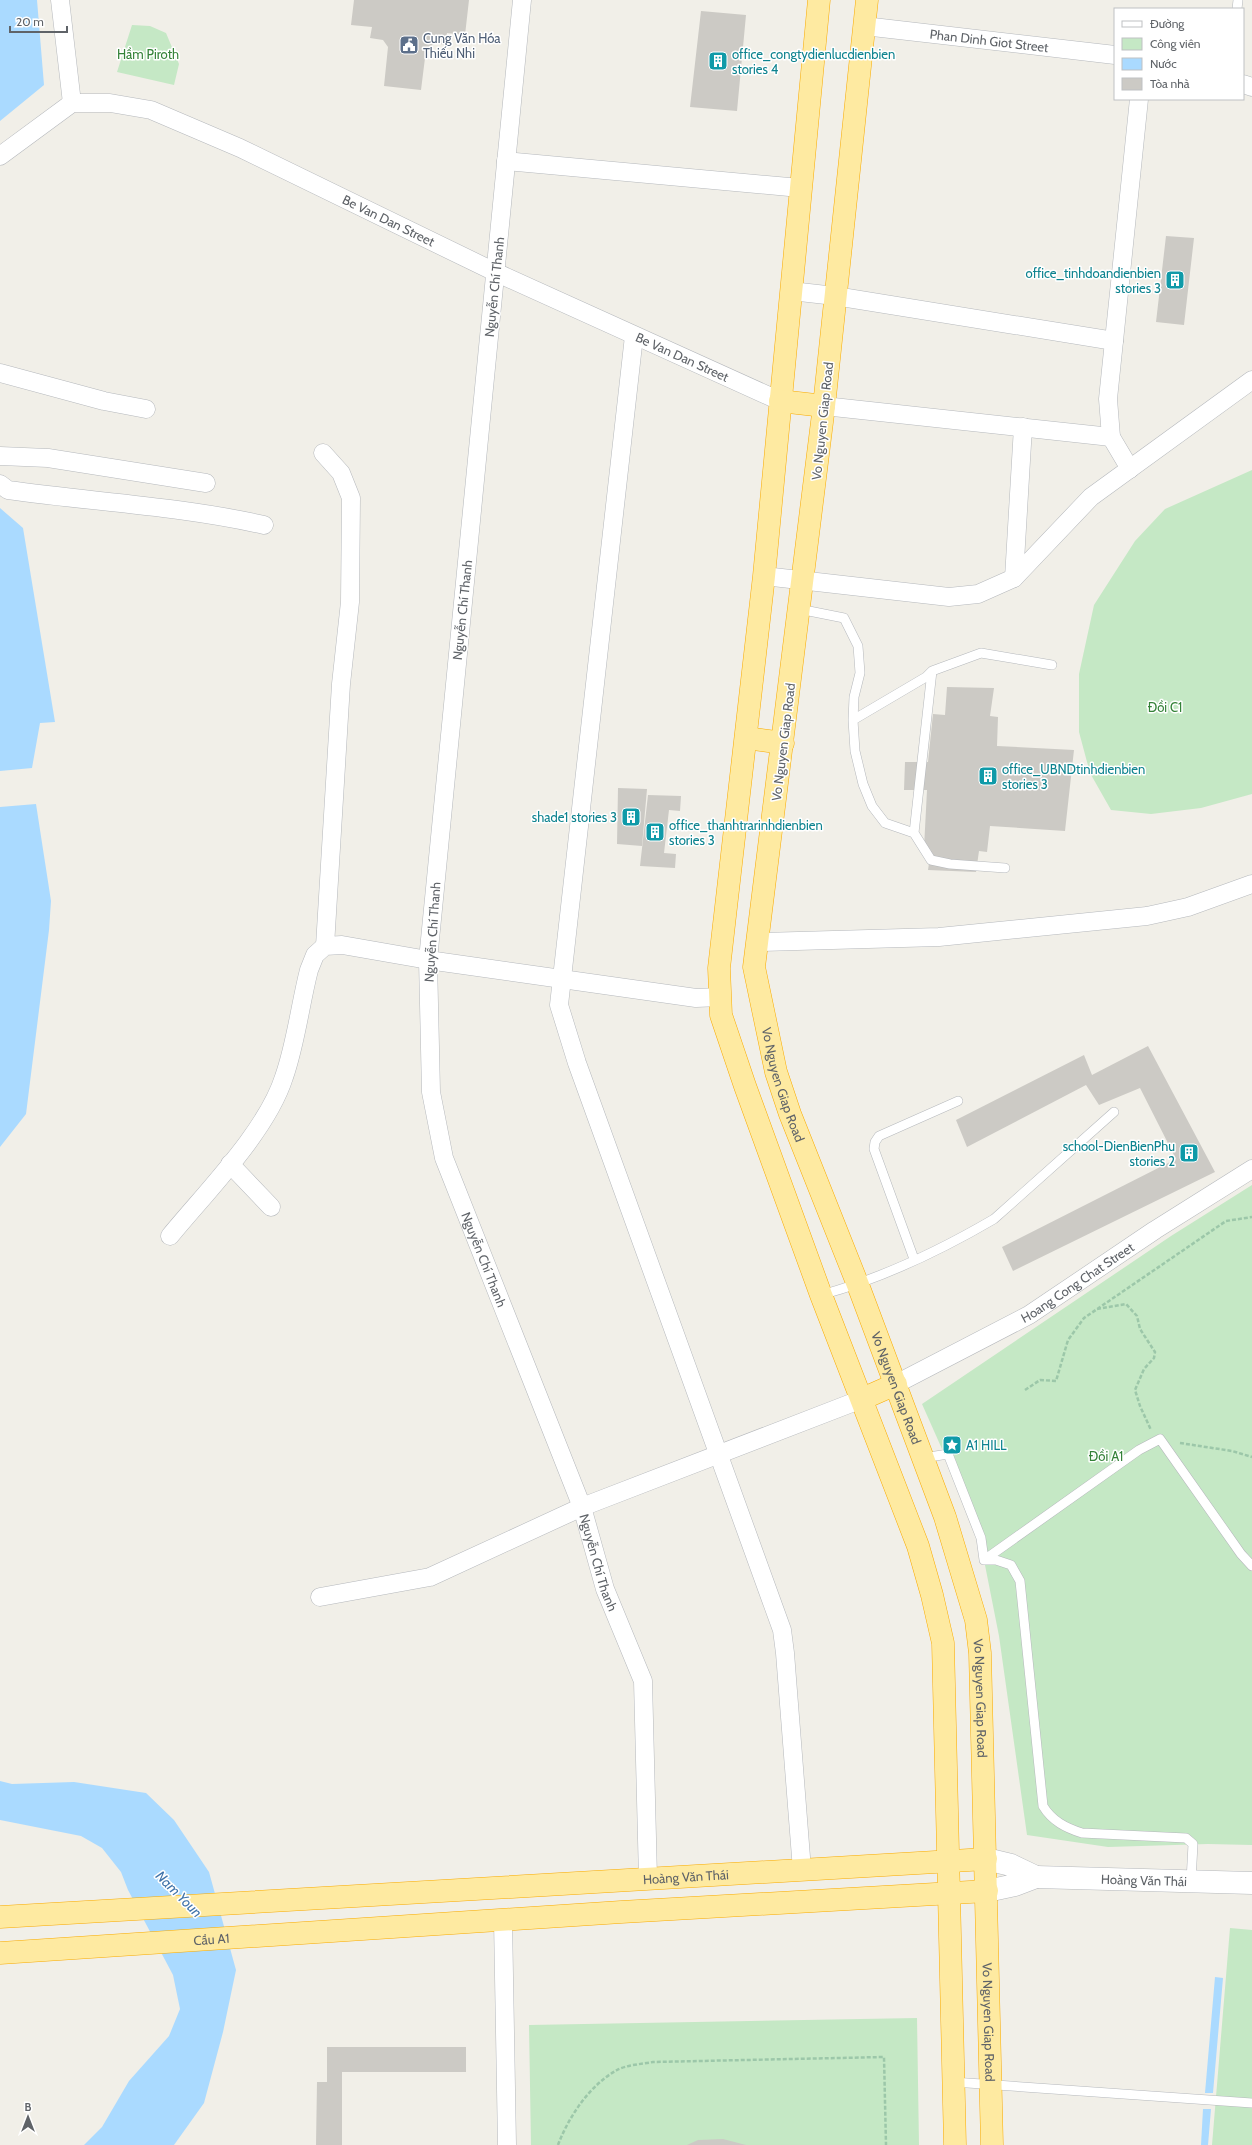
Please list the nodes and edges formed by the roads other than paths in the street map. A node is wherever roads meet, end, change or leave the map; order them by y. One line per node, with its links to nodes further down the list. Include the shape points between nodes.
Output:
1 (60, 0): 8 (street)
2 (522, 0): 10 (street, Nguyễn Chí Thanh)
3 (819, 0): 11 (highway)
4 (867, 0): 5 (highway, Vo Nguyen Giap Road)
5 (864, 26): 6 (street, Phan Dinh Giot Street); 14 (highway, Vo Nguyen Giap Road)
6 (1114, 55)
7 (1139, 100): 16 (street)
8 (72, 103): 9 (street); 12 (street, Be Van Dan Street, via 110,103 151,110 240,148)
9 (0, 156)
10 (506, 161): 11 (street); 12 (street, Nguyễn Chí Thanh)
11 (800, 188): 13 (highway)
12 (495, 272): 15 (street, Be Van Dan Street); 44 (street, Nguyễn Chí Thanh)
13 (791, 291): 14 (street); 19 (highway)
14 (835, 296): 16 (street); 20 (highway, Vo Nguyen Giap Road)
15 (634, 336): 19 (street, Be Van Dan Street); 45 (street)
16 (1114, 341): 23 (street, via 1108,399)
17 (0, 373): 21 (street, via 96,399)
18 (1252, 380): 26 (street)
19 (780, 401): 20 (highway); 30 (highway)
20 (824, 406): 22 (street); 32 (highway, Vo Nguyen Giap Road)
21 (146, 409)
22 (1024, 427): 23 (street); 31 (street)
23 (1111, 437): 26 (street)
24 (323, 453): 43 (street, via 341,473 351,498 350,602 341,684)
25 (0, 456): 27 (street, via 48,458)
26 (1130, 469): 31 (street, via 1092,497)
27 (206, 483)
28 (0, 484): 29 (street, via 8,490 128,502)
29 (264, 525)
30 (764, 576): 32 (street); 37 (highway)
31 (1014, 578): 32 (street, via 978,594 949,597)
32 (804, 582): 33 (highway, Vo Nguyen Giap Road)
33 (799, 609): 36 (lane, via 844,618 858,646 860,673 854,697); 38 (highway, Vo Nguyen Giap Road)
34 (1052, 665): 35 (lane, via 981,653)
35 (932, 671): 36 (lane); 39 (lane)
36 (853, 720): 39 (lane, via 855,751 863,784 872,806 885,823)
37 (746, 738): 38 (highway); 46 (highway, via 719,968)
38 (783, 743): 42 (highway, Vo Nguyen Giap Road)
39 (914, 833): 40 (lane, via 931,860)
40 (1005, 868)
41 (1252, 884): 42 (street, via 1188,907 1147,916 939,937)
42 (758, 942): 54 (highway, Vo Nguyen Giap Road, via 754,967 776,1072 790,1114)
43 (325, 946): 44 (street, via 342,945); 49 (street, via 316,955 309,970 284,1078 260,1123)
44 (428, 960): 45 (street); 60 (street, Nguyễn Chí Thanh, via 431,1092 444,1158)
45 (562, 978): 46 (street, via 696,998); 58 (street, via 559,1004 577,1063)
46 (720, 997): 55 (highway, via 721,1015 742,1079)
47 (958, 1101): 53 (lane, via 879,1136 874,1142 874,1149)
48 (1114, 1112): 53 (lane, via 994,1219)
49 (230, 1164): 51 (street); 52 (street)
50 (1252, 1169): 56 (street, Hoang Cong Chat Street, via 1155,1230 1029,1315)
51 (271, 1207)
52 (170, 1236)
53 (914, 1259): 54 (lane)
54 (858, 1285): 55 (lane); 56 (highway, Vo Nguyen Giap Road)
55 (821, 1295): 57 (highway)
56 (896, 1384): 57 (highway); 59 (highway, Vo Nguyen Giap Road)
57 (862, 1399): 58 (street); 65 (highway, via 918,1546 943,1643)
58 (720, 1454): 60 (street); 66 (street, via 782,1630)
59 (923, 1458): 61 (lane, via 948,1454 981,1538); 64 (highway, Vo Nguyen Giap Road, via 945,1517 976,1620 980,1653)
60 (582, 1507): 63 (street, via 430,1577); 67 (street, Nguyễn Chí Thanh, via 605,1589 643,1681)
61 (984, 1560): 62 (lane, via 1139,1450 1158,1440); 69 (lane, via 996,1560 1011,1565 1020,1581 1043,1806 1049,1817 1082,1833 1186,1838 1193,1844)
62 (1252, 1566)
63 (320, 1597)
64 (986, 1859): 65 (highway, Hoàng Văn Thái); 68 (street, via 1011,1865); 71 (highway, Vo Nguyen Giap Road)
65 (947, 1862): 66 (highway, Hoàng Văn Thái); 72 (highway)
66 (802, 1870): 67 (highway, Hoàng Văn Thái)
67 (648, 1878): 73 (highway); 74 (highway); 75 (highway, Hoàng Văn Thái)
68 (1036, 1878): 69 (street, Hoàng Văn Thái); 71 (street)
69 (1191, 1881): 70 (street, Hoàng Văn Thái)
70 (1252, 1883)
71 (986, 1891): 72 (highway); 79 (highway, Vo Nguyen Giap Road)
72 (949, 1893): 73 (highway); 78 (highway)
73 (680, 1909): 74 (highway)
74 (621, 1912): 76 (highway)
75 (0, 1917)
76 (503, 1920): 77 (highway, Cầu A1); 81 (street)
77 (0, 1953)
78 (953, 2082): 79 (lane); 82 (highway)
79 (992, 2084): 80 (lane); 83 (highway, Vo Nguyen Giap Road)
80 (1252, 2103)
81 (506, 2145)
82 (955, 2145)
83 (992, 2145)

